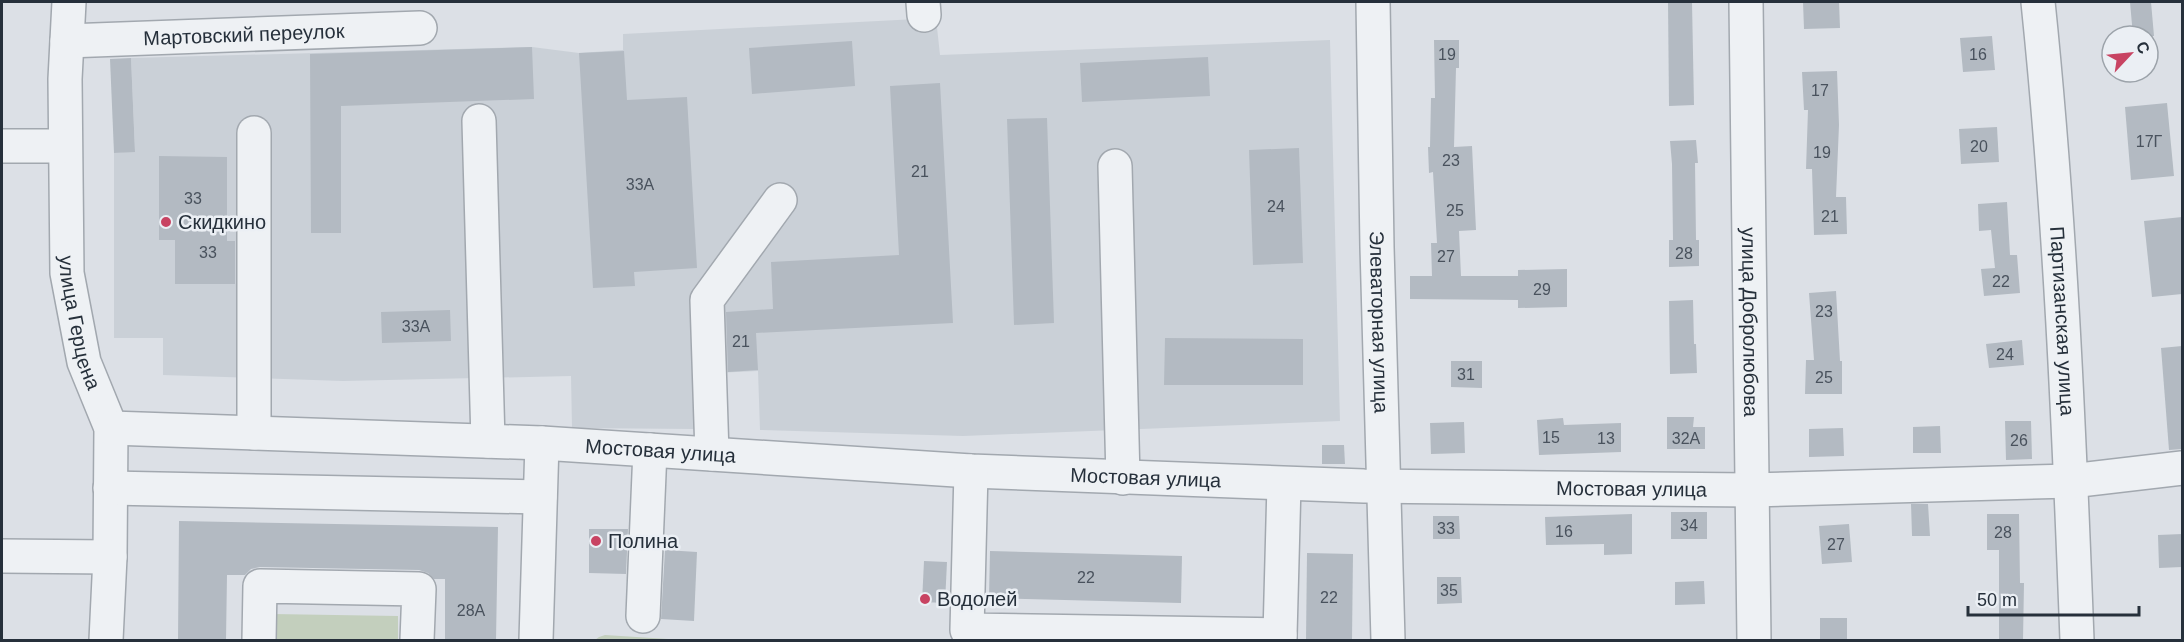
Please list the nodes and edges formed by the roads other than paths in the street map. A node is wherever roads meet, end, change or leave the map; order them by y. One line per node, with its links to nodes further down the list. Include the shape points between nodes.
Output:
1 (69, 2): 6 (street, улица Герцена)
2 (1373, 2): 24 (street, Элеваторная улица)
3 (1746, 2): 26 (street, улица Добролюбова)
4 (2038, 2): 22 (street, Партизанская улица, via 2052,130)
5 (420, 28): 6 (street, Мартовский переулок)
6 (67, 41): 10 (street, улица Герцена)
7 (479, 121): 15 (street)
8 (254, 133): 14 (street)
9 (2, 146): 10 (street)
10 (64, 146): 13 (street, улица Герцена, via 67,273 84,362)
11 (1114, 166): 21 (street)
12 (780, 200): 18 (street, via 707,300)
13 (111, 428): 14 (street, Мостовая улица); 25 (street, улица Герцена)
14 (254, 433): 15 (street, Мостовая улица)
15 (488, 441): 16 (street, Мостовая улица)
16 (542, 443): 17 (street, Мостовая улица); 27 (street)
17 (650, 450): 18 (street, Мостовая улица); 30 (street)
18 (712, 454): 20 (street, Мостовая улица)
19 (2182, 468): 22 (street, Мостовая улица)
20 (971, 471): 21 (street, Мостовая улица); 31 (street)
21 (1123, 478): 23 (street, Мостовая улица)
22 (2071, 481): 26 (street, Мостовая улица); 40 (street, Партизанская улица)
23 (1284, 484): 24 (street, Мостовая улица); 33 (street)
24 (1384, 486): 26 (street, Мостовая улица); 38 (street, Элеваторная улица)
25 (110, 488): 27 (street); 29 (street, улица Герцена)
26 (1750, 490): 39 (street, улица Добролюбова)
27 (540, 497): 37 (street)
28 (2, 555): 29 (street)
29 (110, 557): 34 (street, улица Герцена)
30 (643, 616)
31 (966, 635): 32 (street)
32 (1182, 637): 33 (street)
33 (1280, 638)
34 (106, 640)
35 (259, 640): 36 (street, via 260,586 418,589)
36 (417, 640)
37 (536, 640)
38 (1388, 640)
39 (1754, 640)
40 (2077, 640)

